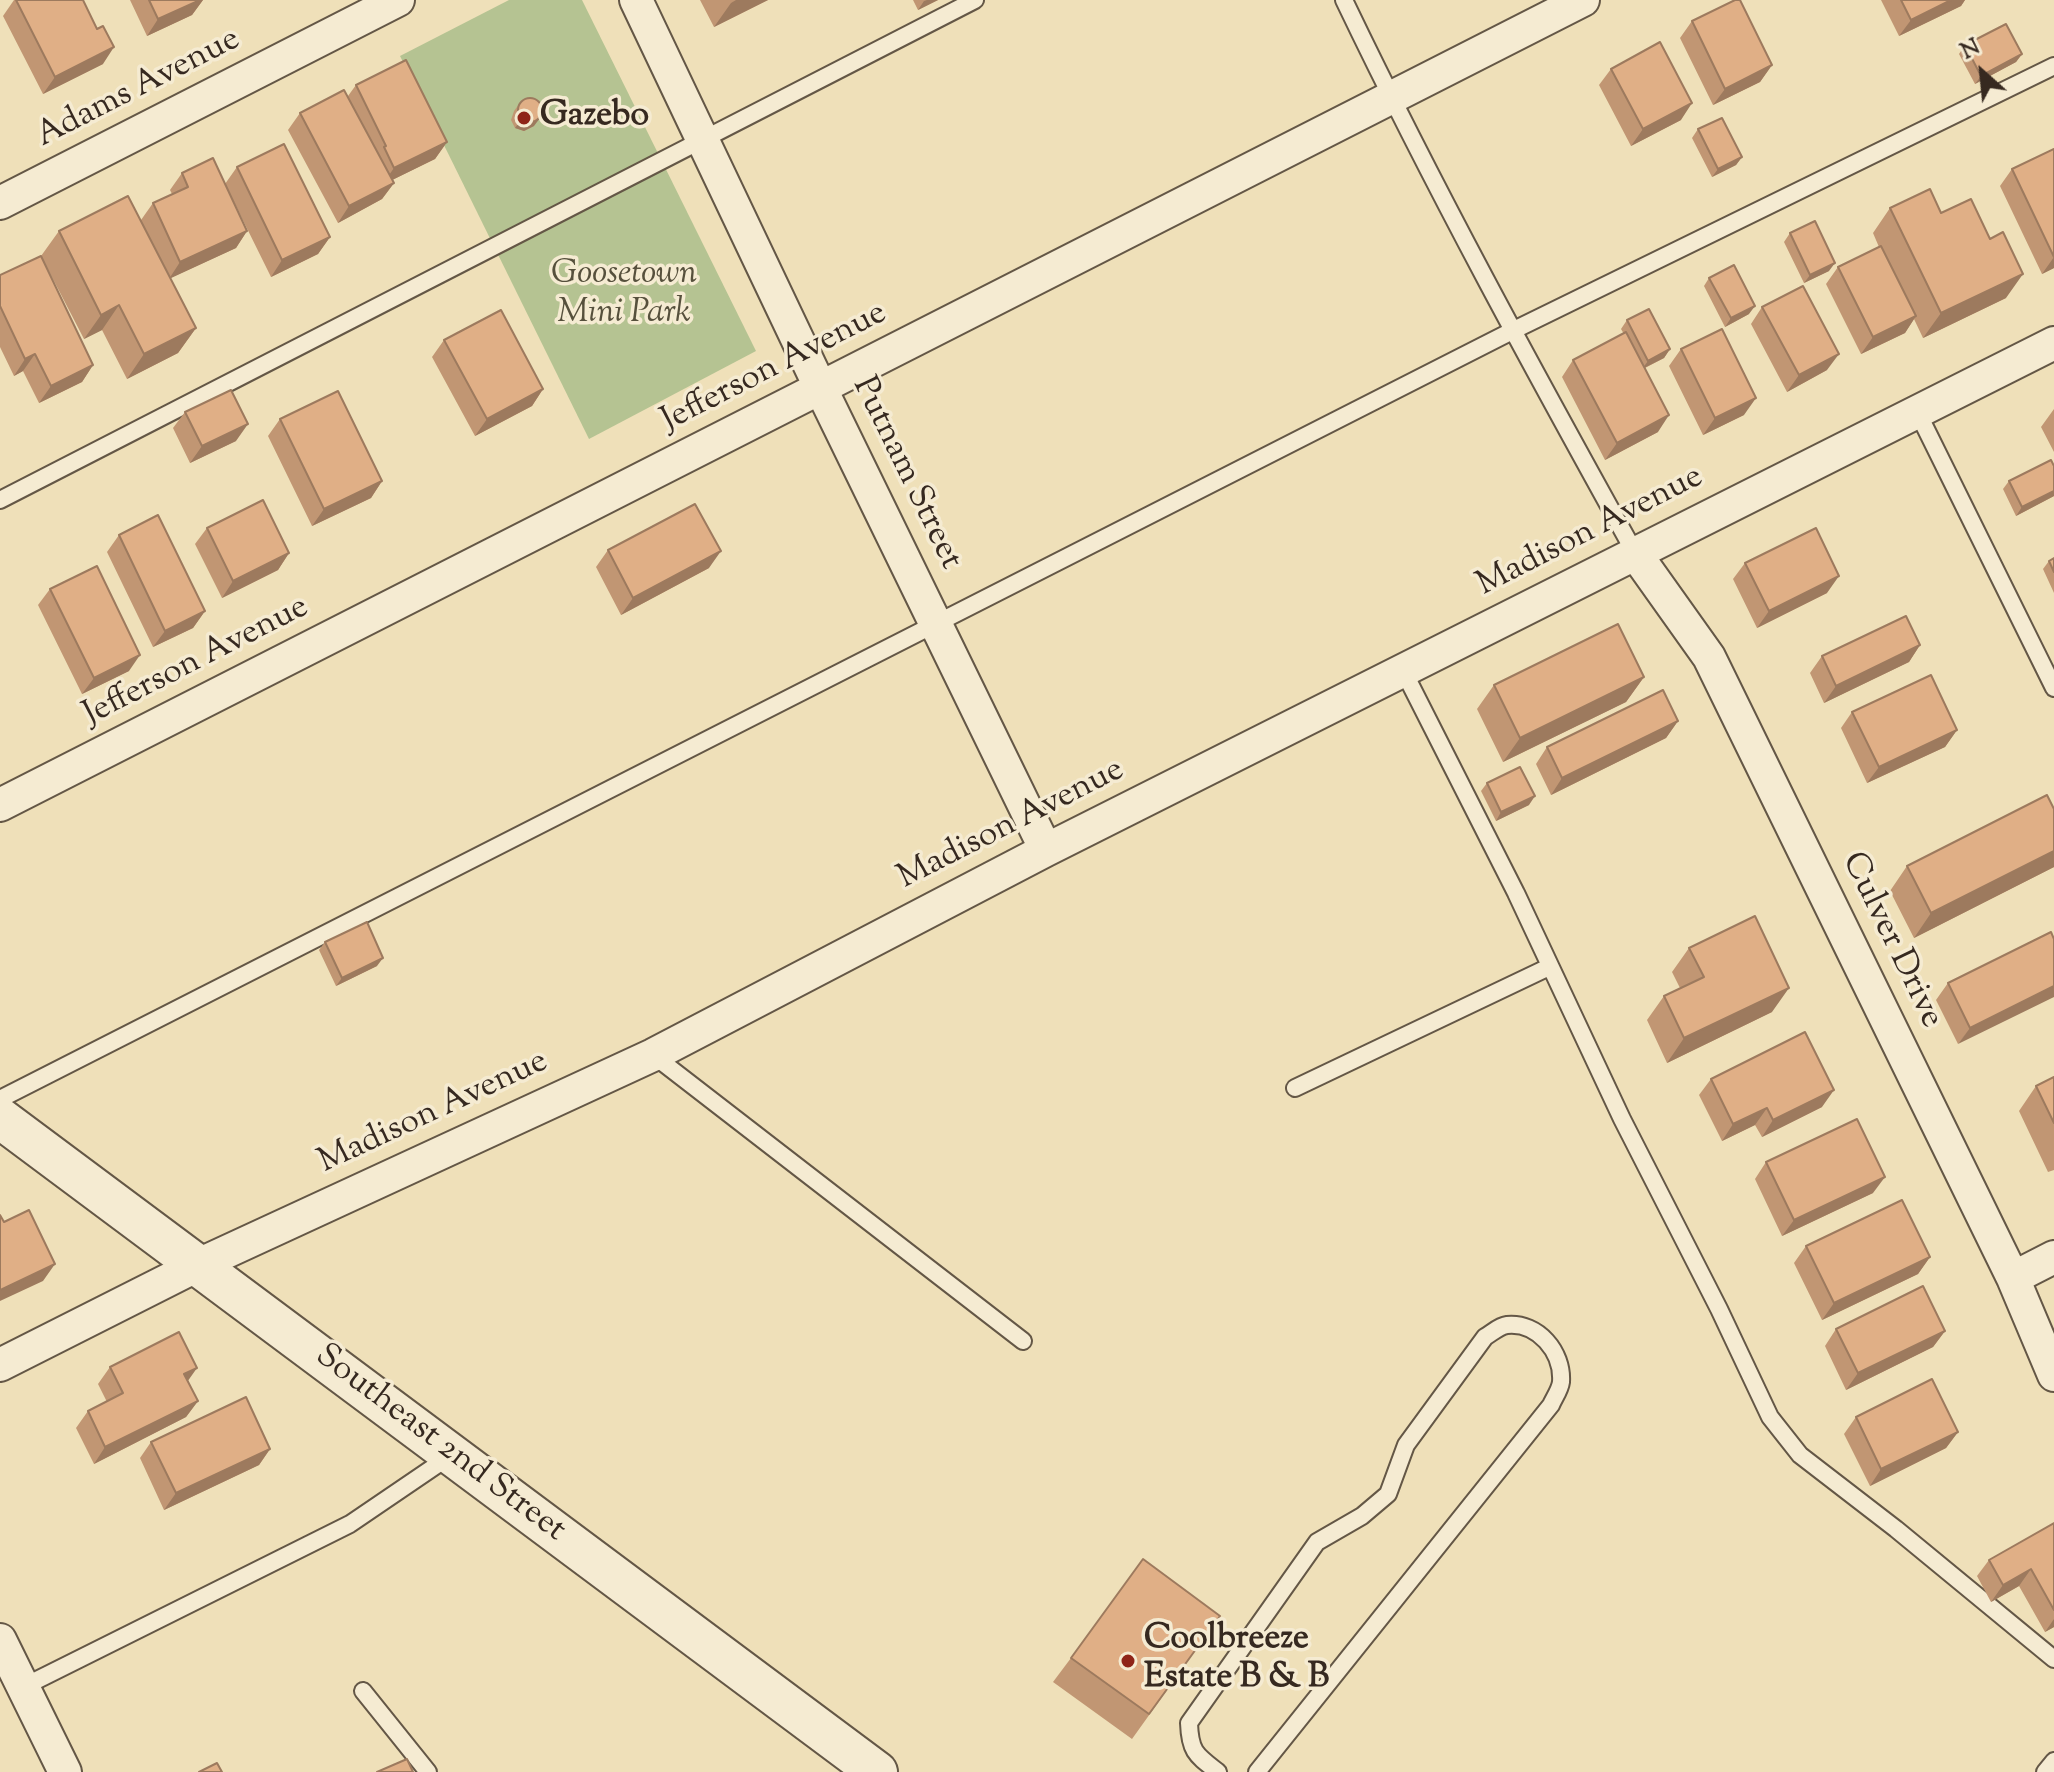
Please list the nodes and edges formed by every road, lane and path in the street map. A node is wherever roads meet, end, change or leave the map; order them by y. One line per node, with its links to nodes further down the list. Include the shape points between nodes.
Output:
1 (398, 0): 9 (street, Adams Avenue)
2 (636, 0): 8 (street, Putnam Street)
3 (975, 0): 8 (lane)
4 (1344, 0): 7 (lane)
5 (1583, 0): 7 (street, Jefferson Avenue)
6 (2054, 66): 10 (lane)
7 (1391, 98): 10 (lane); 12 (street, Jefferson Avenue)
8 (703, 138): 12 (street, Putnam Street); 14 (lane)
9 (0, 203)
10 (1512, 331): 15 (lane); 16 (lane)
11 (2054, 343): 13 (street, Madison Avenue)
12 (821, 389): 16 (street, Putnam Street); 19 (street, Jefferson Avenue)
13 (1917, 411): 15 (street, Madison Avenue); 18 (lane)
14 (0, 500)
15 (1635, 553): 17 (street, Madison Avenue); 28 (street, Culver Drive, via 1709,657)
16 (936, 625): 20 (street, Putnam Street); 24 (lane)
17 (1403, 670): 20 (street, Madison Avenue); 21 (lane)
18 (2054, 688)
19 (0, 805)
20 (1046, 850): 22 (street, Madison Avenue)
21 (1549, 967): 23 (lane); 34 (lane, via 1770,1417 1800,1455)
22 (653, 1055): 27 (street, Madison Avenue); 29 (lane)
23 (1295, 1088)
24 (0, 1099)
25 (0, 1118): 27 (street, Southeast 2nd Street)
26 (2054, 1257): 28 (street)
27 (198, 1265): 30 (street, Madison Avenue); 32 (street, Southeast 2nd Street)
28 (2013, 1278): 31 (street, Culver Drive)
29 (1023, 1341)
30 (0, 1365)
31 (2054, 1375)
32 (451, 1454): 35 (lane, via 350,1524); 40 (street, Southeast 2nd Street)
33 (0, 1640): 35 (street)
34 (2054, 1659)
35 (23, 1687): 38 (street)
36 (363, 1691): 39 (lane)
37 (2054, 1761): 43 (lane)
38 (65, 1772)
39 (428, 1772)
40 (877, 1772)
41 (1218, 1772): 42 (lane, via 1193,1752 1189,1723 1317,1542 1388,1494 1406,1445 1485,1337 1504,1325 1525,1326 1553,1345 1560,1364 1561,1385 1551,1405)
42 (1257, 1772)
43 (2045, 1772)

